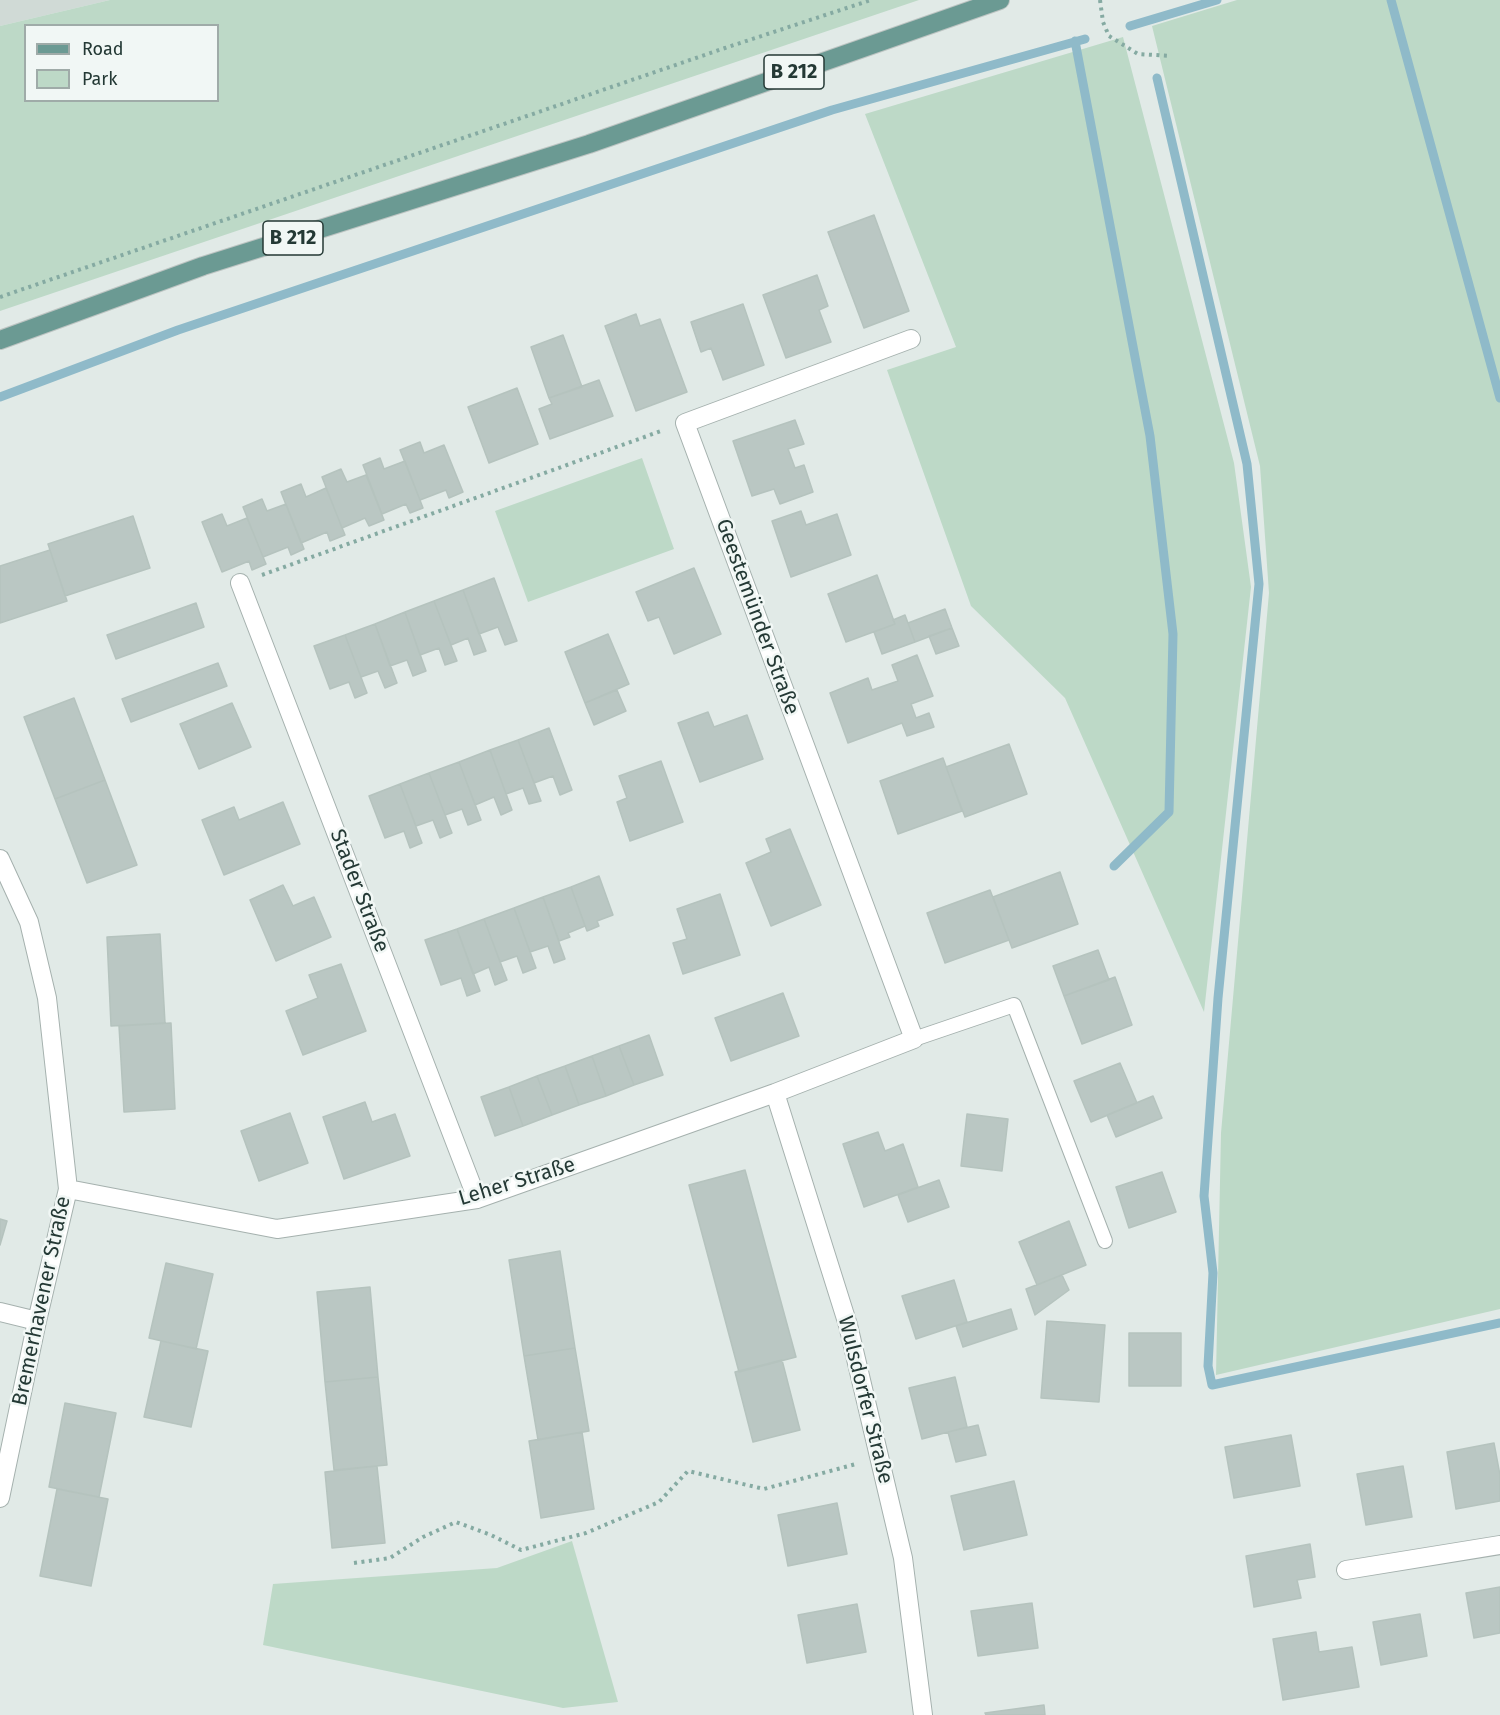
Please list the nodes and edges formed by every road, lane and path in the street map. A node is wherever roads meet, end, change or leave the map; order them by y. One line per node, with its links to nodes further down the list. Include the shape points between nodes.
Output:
1 (871, 0): 5 (path)
2 (1000, 0): 7 (main road, B 212, via 589,144 203,266)
3 (1101, 0): 4 (path, via 1109,36 1138,54)
4 (1171, 56)
5 (0, 297)
6 (912, 339): 8 (street)
7 (0, 340)
8 (685, 423): 9 (path); 11 (street, Geestemünder Straße)
9 (240, 583): 14 (street, Stader Straße)
10 (0, 859): 13 (street, Bremerhavener Straße, via 29,922 48,998)
11 (914, 1039): 12 (street, Leher Straße); 15 (lane, via 1014,1005)
12 (775, 1093): 14 (street, Leher Straße); 18 (street, Wulsdorfer Straße, via 848,1325)
13 (68, 1189): 14 (street, Leher Straße, via 277,1229); 17 (street, Bremerhavener Straße)
14 (477, 1199)
15 (1105, 1241)
16 (0, 1312): 17 (street)
17 (37, 1321): 19 (street, Bremerhavener Straße)
18 (880, 1458): 21 (path, via 764,1489 688,1471 659,1502 586,1533 521,1550 456,1522 390,1557); 23 (street, Wulsdorfer Straße, via 903,1558)
19 (0, 1498)
20 (1500, 1545): 22 (street)
21 (354, 1563)
22 (1346, 1570)
23 (923, 1715)

